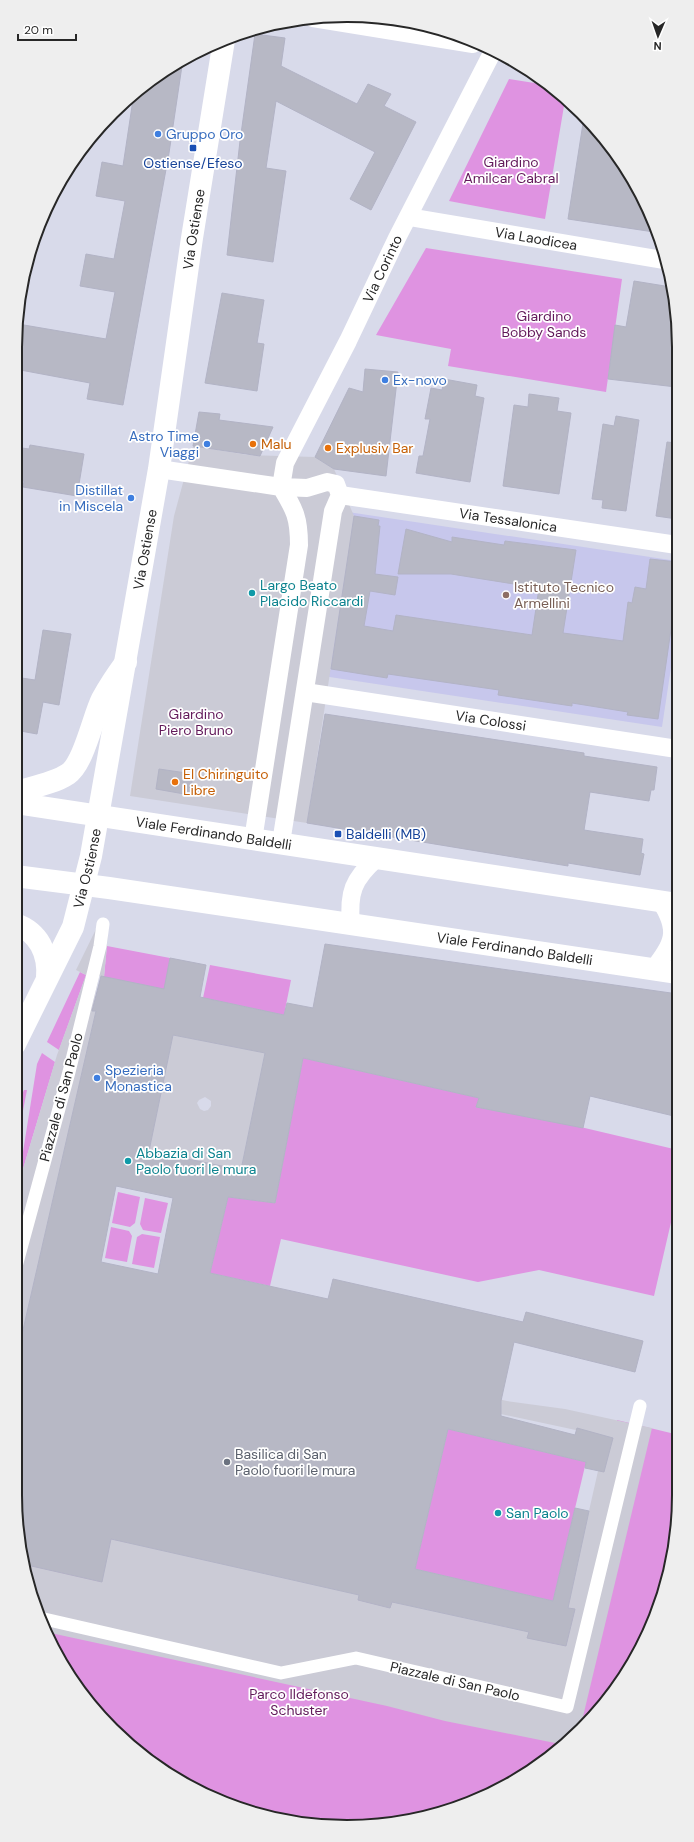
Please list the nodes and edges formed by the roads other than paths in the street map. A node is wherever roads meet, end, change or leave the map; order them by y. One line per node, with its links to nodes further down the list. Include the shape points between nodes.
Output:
1 (364, 23): 2 (street)
2 (393, 26): 3 (street)
3 (451, 39)
4 (223, 47): 8 (street, Via Ostiense)
5 (491, 56): 6 (street, Via Corinto)
6 (409, 217): 7 (street, Via Laodicea); 9 (street, Via Corinto, via 284,463)
7 (660, 259)
8 (159, 469): 9 (street); 12 (street, Via Ostiense)
9 (282, 487): 10 (street, via 307,488 330,482 336,484); 18 (street, via 298,520 299,545)
10 (340, 495): 11 (street, Via Tessalonica); 13 (street, via 333,511)
11 (672, 544)
12 (126, 662): 15 (street, via 102,700 82,752 69,773 61,778); 17 (street, Via Ostiense)
13 (305, 692): 14 (street, Via Colossi); 19 (street)
14 (672, 748)
15 (22, 790)
16 (22, 804): 17 (street, Viale Ferdinando Baldelli)
17 (98, 816): 18 (street, Viale Ferdinando Baldelli); 22 (street, Via Ostiense)
18 (253, 840): 19 (street, Viale Ferdinando Baldelli)
19 (281, 843): 20 (street, Viale Ferdinando Baldelli)
20 (377, 858): 23 (street, Viale Ferdinando Baldelli); 26 (street, via 364,869 353,891 350,902)
21 (22, 877): 22 (street, Viale Ferdinando Baldelli)
22 (84, 885): 26 (street, Viale Ferdinando Baldelli); 31 (street, Via Ostiense, via 73,927)
23 (669, 903): 24 (street)
24 (672, 922)
25 (103, 924): 33 (street, Piazzale di San Paolo, via 71,1065)
26 (352, 924): 29 (street, Viale Ferdinando Baldelli)
27 (22, 927): 31 (street, via 41,945 48,962)
28 (672, 934): 29 (street)
29 (653, 970): 30 (street, Viale Ferdinando Baldelli)
30 (672, 972)
31 (47, 978): 32 (street, Via Ostiense)
32 (22, 1030)
33 (22, 1244)
34 (640, 1406): 35 (street, Piazzale di San Paolo, via 567,1707 356,1658 281,1673)
35 (47, 1620)

